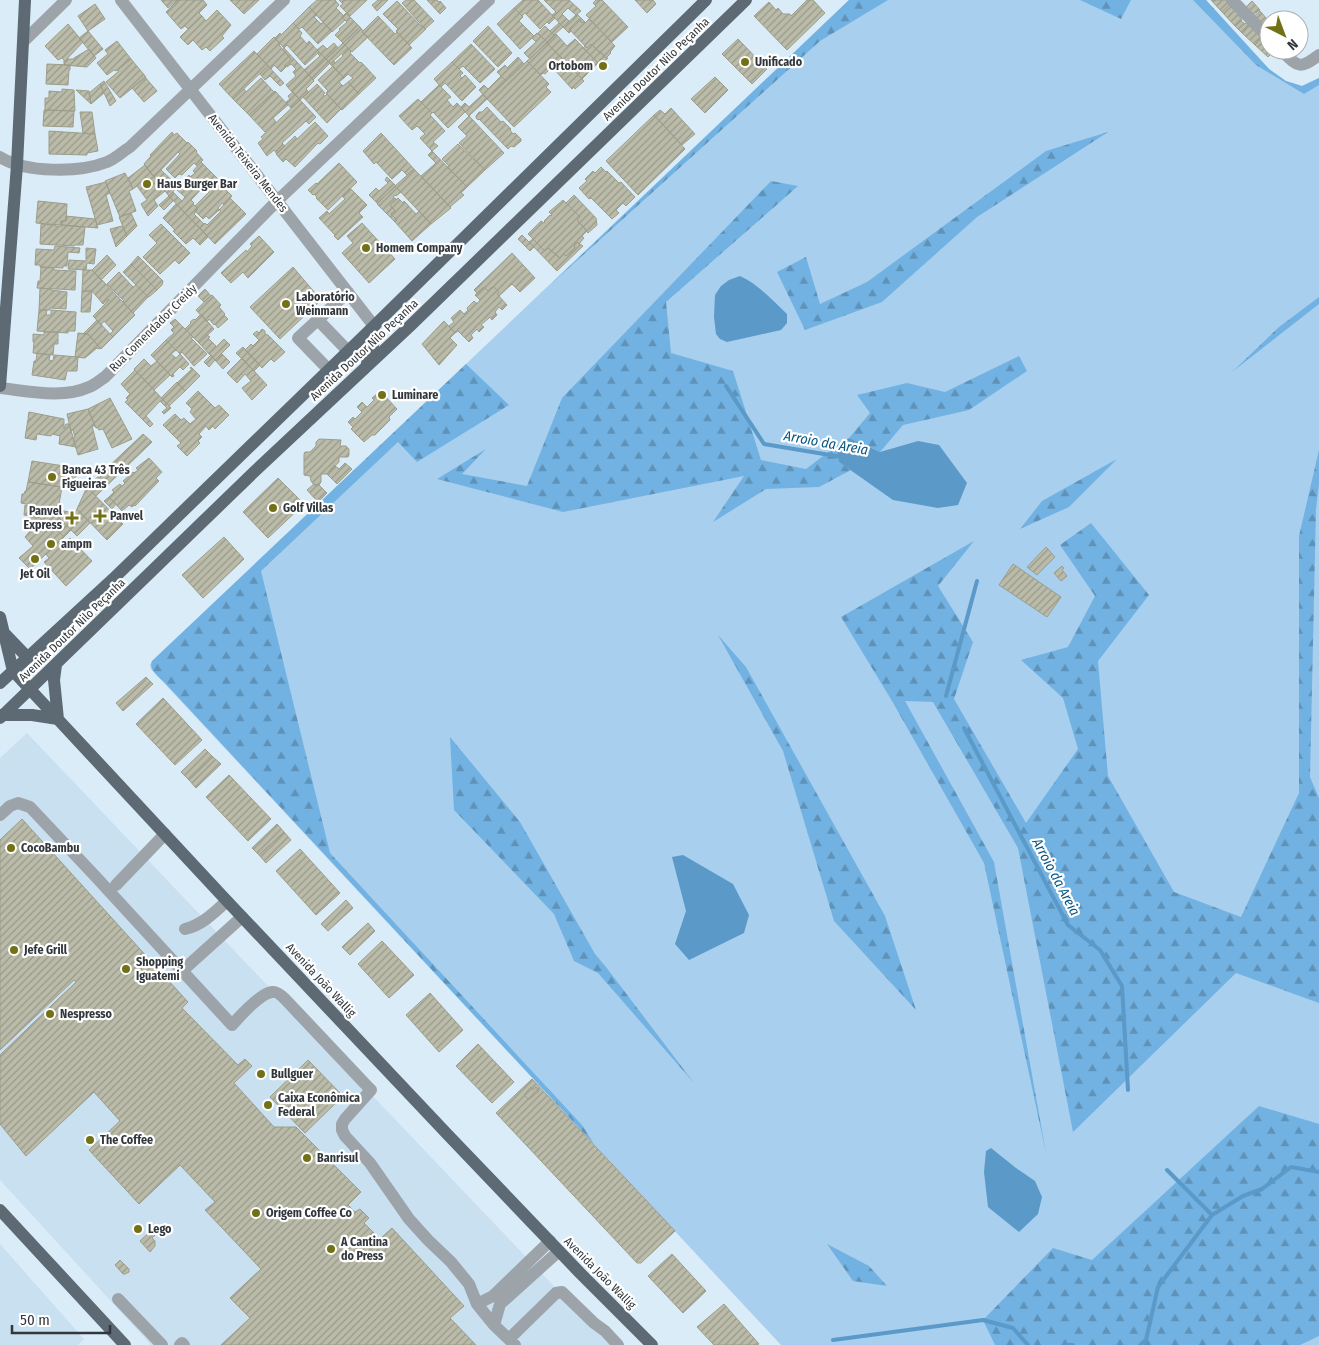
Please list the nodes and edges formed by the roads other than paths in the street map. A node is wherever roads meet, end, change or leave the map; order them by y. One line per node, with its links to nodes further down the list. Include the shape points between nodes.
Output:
1 (19, 0): 10 (street)
2 (25, 0): 10 (main road)
3 (66, 0): 12 (street)
4 (121, 0): 15 (street, Avenida Teixeira Mendes)
5 (284, 0): 15 (street)
6 (488, 0): 18 (street, Rua Comendador Creidy)
7 (706, 0): 21 (main road, Avenida Doutor Nilo Peçanha)
8 (746, 0): 23 (main road, Avenida Doutor Nilo Peçanha)
9 (1232, 0): 11 (street)
10 (25, 15): 12 (main road)
11 (1259, 28)
12 (24, 41): 17 (main road)
13 (1319, 55): 14 (street, via 1300,66)
14 (1291, 60)
15 (190, 88): 17 (street, via 130,147 109,161 91,167 66,169); 18 (street, Avenida Teixeira Mendes)
16 (0, 157): 17 (street)
17 (17, 165): 25 (main road)
18 (277, 201): 19 (street, Avenida Teixeira Mendes); 25 (street, Rua Comendador Creidy, via 91,387 62,394)
19 (348, 292): 20 (street); 21 (street, Avenida Teixeira Mendes)
20 (318, 320): 22 (street); 24 (street, via 298,338)
21 (374, 326): 22 (main road, Avenida Doutor Nilo Peçanha); 23 (main road, via 373,348)
22 (348, 352): 24 (main road, Avenida Doutor Nilo Peçanha)
23 (365, 367): 29 (main road, Avenida Doutor Nilo Peçanha)
24 (329, 370): 28 (main road, Avenida Doutor Nilo Peçanha)
25 (0, 387)
26 (0, 617): 27 (main road)
27 (5, 634): 28 (main road); 30 (main road)
28 (28, 658): 30 (main road, Avenida Doutor Nilo Peçanha)
29 (56, 664): 32 (main road, Avenida Doutor Nilo Peçanha); 34 (main road, via 54,680)
30 (13, 671): 31 (main road, Avenida Doutor Nilo Peçanha); 32 (main road, Avenida João Wallig)
31 (0, 683)
32 (30, 689): 33 (main road, Avenida Doutor Nilo Peçanha); 34 (main road, Avenida João Wallig)
33 (1, 716): 34 (main road)
34 (58, 719): 36 (main road, Avenida João Wallig)
35 (0, 815): 41 (street, via 18,803 30,807)
36 (165, 834): 37 (street); 38 (main road, Avenida João Wallig)
37 (116, 886)
38 (227, 901): 39 (main road, Avenida João Wallig); 40 (street, via 196,926)
39 (242, 917): 41 (street); 43 (main road, Avenida João Wallig)
40 (185, 929)
41 (182, 971): 45 (street, via 232,1025 254,1002 270,992 278,994 371,1090 345,1119 342,1130 370,1162 409,1219 469,1284)
42 (0, 1210): 48 (main road)
43 (554, 1246): 45 (street, via 494,1296); 46 (street, via 500,1304); 51 (main road, Avenida João Wallig)
44 (118, 1299): 49 (street)
45 (477, 1304): 46 (street)
46 (494, 1325): 47 (street)
47 (512, 1342): 50 (street, via 556,1293 562,1292)
48 (125, 1345)
49 (162, 1345)
50 (618, 1345)
51 (652, 1345)

